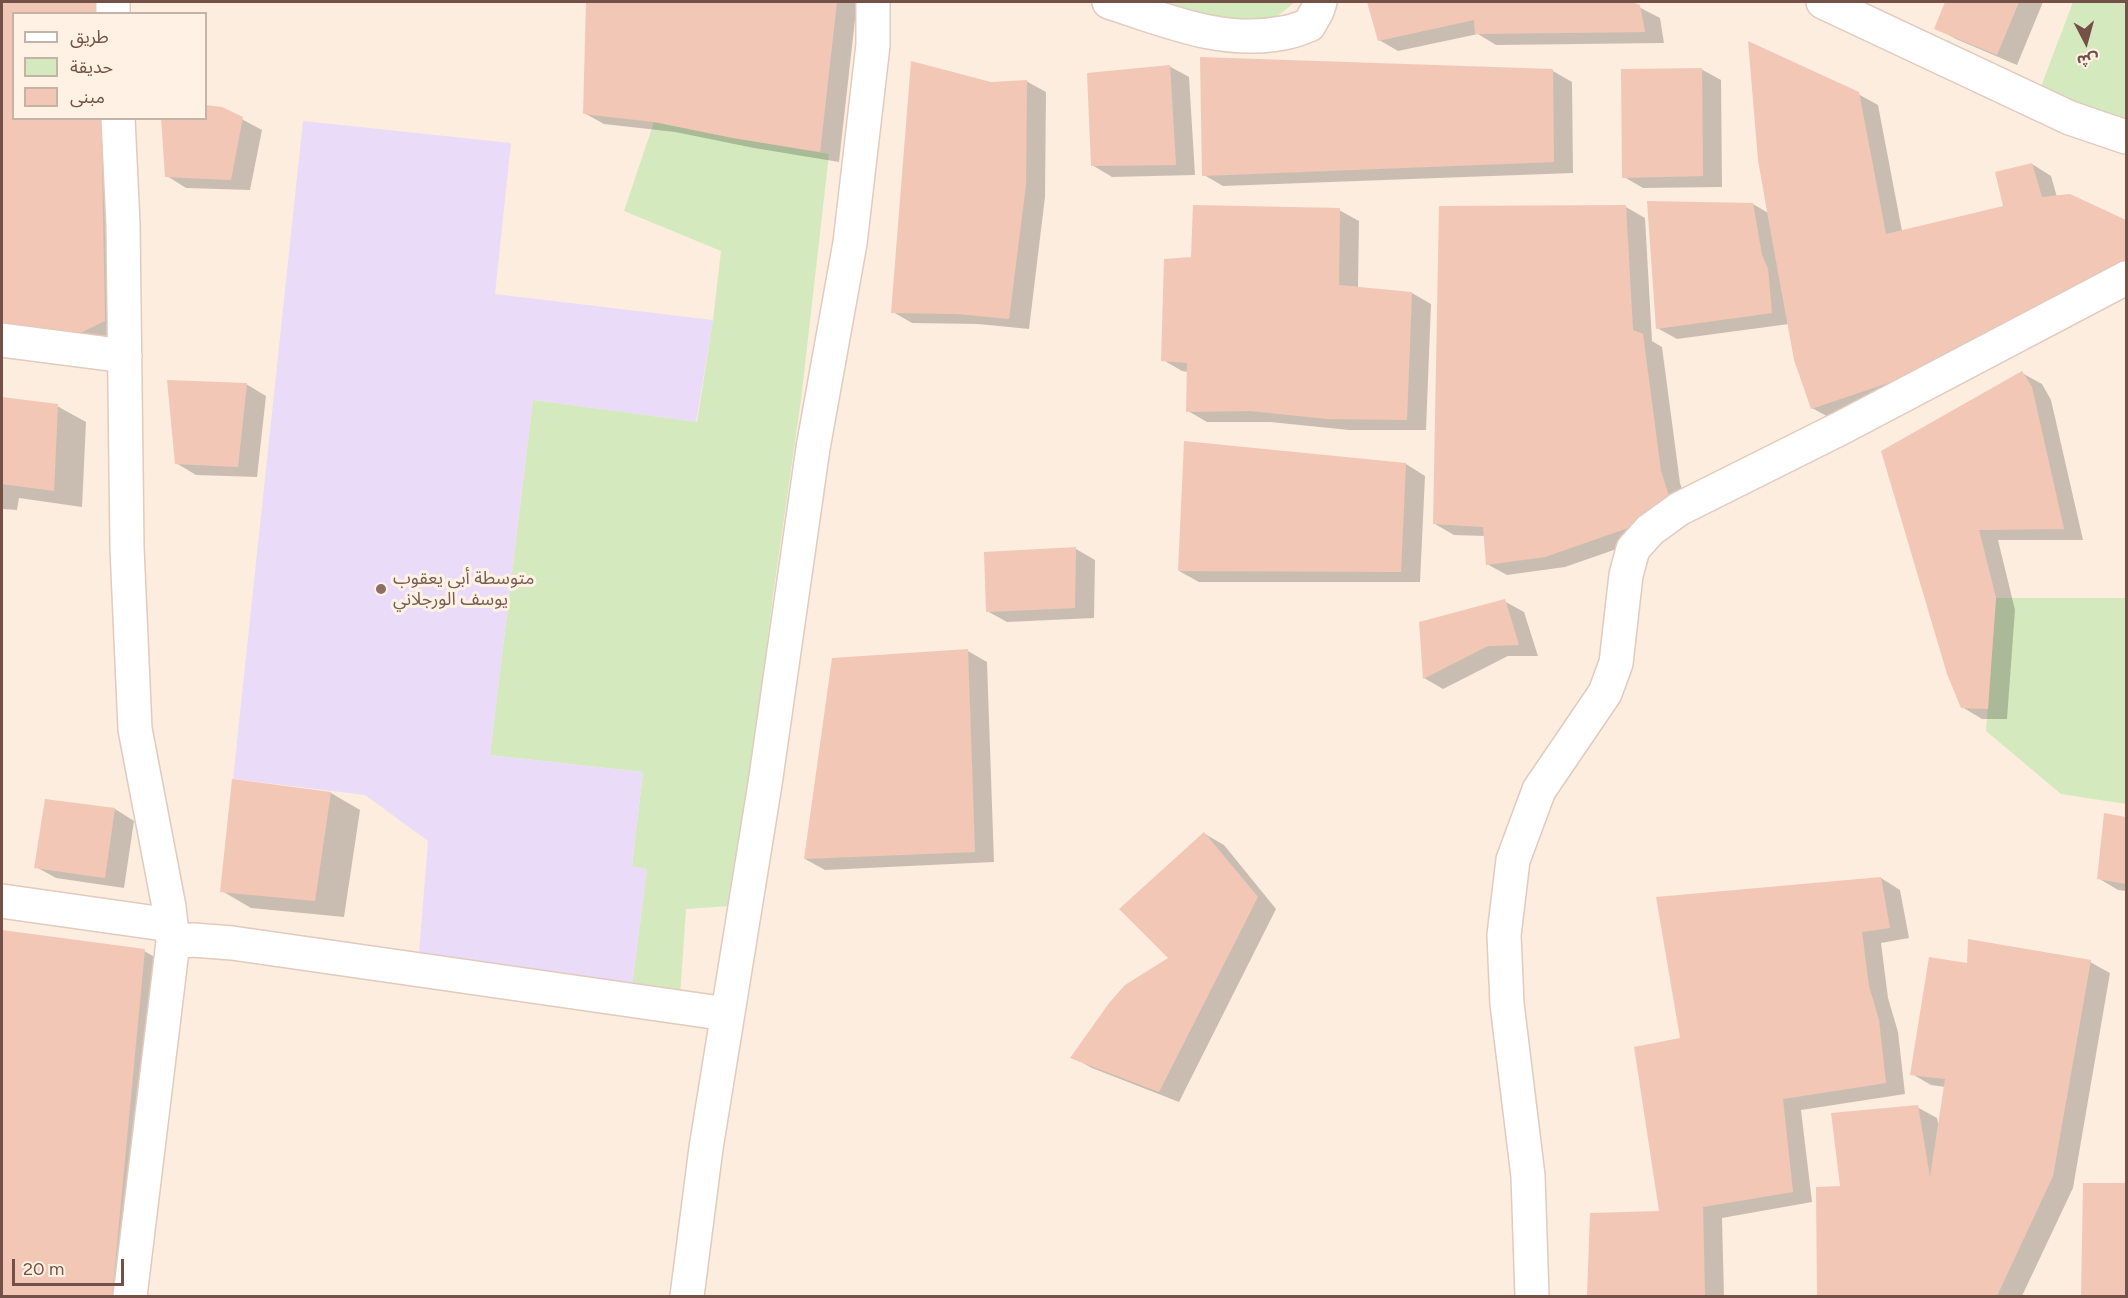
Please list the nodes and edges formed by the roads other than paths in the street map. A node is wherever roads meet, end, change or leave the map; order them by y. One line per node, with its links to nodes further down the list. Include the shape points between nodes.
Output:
1 (873, 2): 12 (street, via 873,45 850,243 813,448 765,784)
2 (1109, 2): 3 (street, via 1199,32 1242,36 1283,33 1309,25)
3 (1320, 2)
4 (1823, 2): 6 (street, via 2070,118)
5 (118, 120): 9 (street)
6 (2127, 137)
7 (2127, 278): 15 (street, via 1680,509 1650,530 1633,549 1626,575 1616,663 1605,693 1539,790 1513,860 1504,935 1507,1004 1528,1176)
8 (2, 340): 9 (street)
9 (125, 356): 11 (street, via 127,548 135,729)
10 (2, 901): 11 (street)
11 (172, 933): 12 (street, via 193,940); 13 (street)
12 (727, 1014): 14 (street)
13 (130, 1296)
14 (687, 1296)
15 (1532, 1296)

